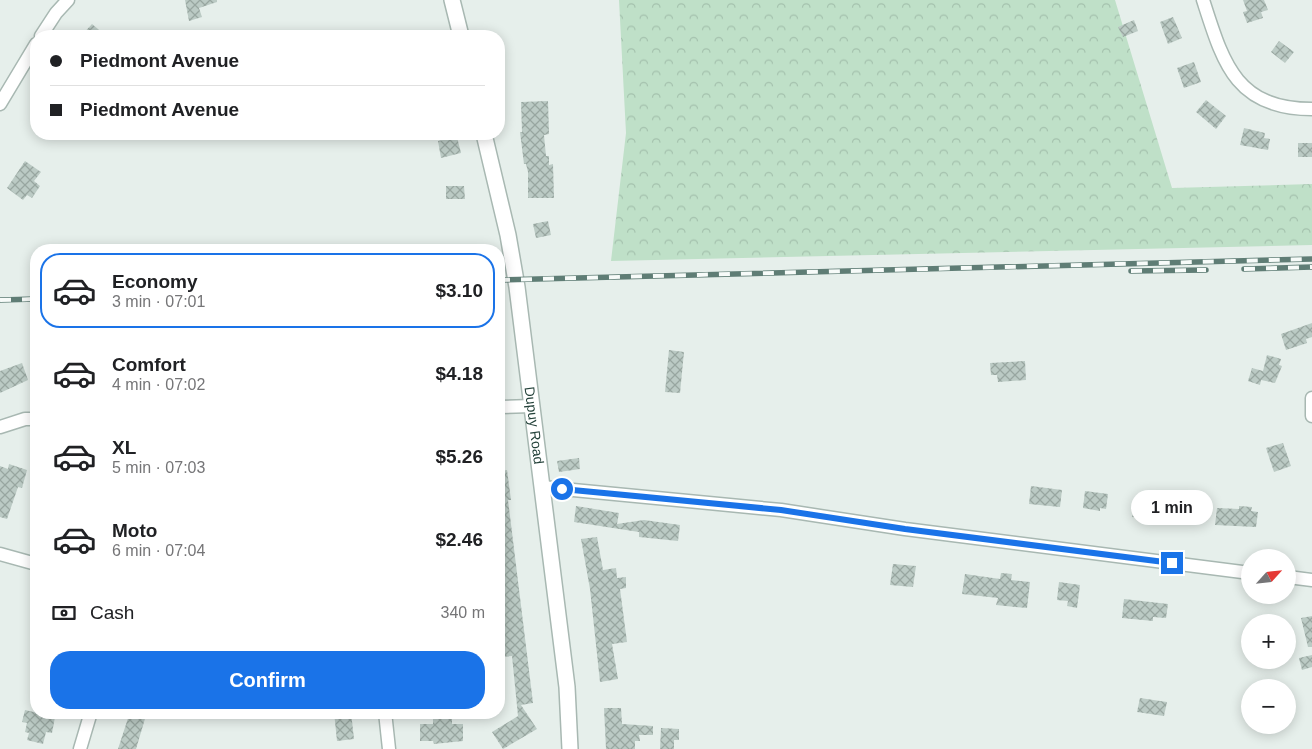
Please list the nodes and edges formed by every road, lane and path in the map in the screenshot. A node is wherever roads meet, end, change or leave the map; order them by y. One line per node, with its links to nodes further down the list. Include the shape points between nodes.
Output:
1 (68, 0): 4 (street)
2 (452, 0): 5 (street)
3 (1203, 0): 8 (street, via 1221,53 1242,86 1282,106)
4 (45, 30)
5 (460, 30)
6 (30, 54): 7 (street)
7 (0, 104)
8 (1312, 109)
9 (485, 140): 11 (street, Dupuy Road, via 516,280)
10 (1312, 398): 13 (street)
11 (532, 406): 12 (street); 16 (street, Dupuy Road)
12 (505, 407)
13 (1312, 416)
14 (30, 419): 15 (street)
15 (0, 426)
16 (542, 487): 19 (street, via 781,510); 26 (street, Dupuy Road, via 567,687)
17 (0, 554): 18 (street)
18 (30, 562)
19 (1241, 572)
20 (1296, 578): 21 (street)
21 (1312, 580)
22 (89, 719): 24 (street)
23 (386, 719): 25 (street)
24 (80, 749)
25 (389, 749)
26 (570, 749)

